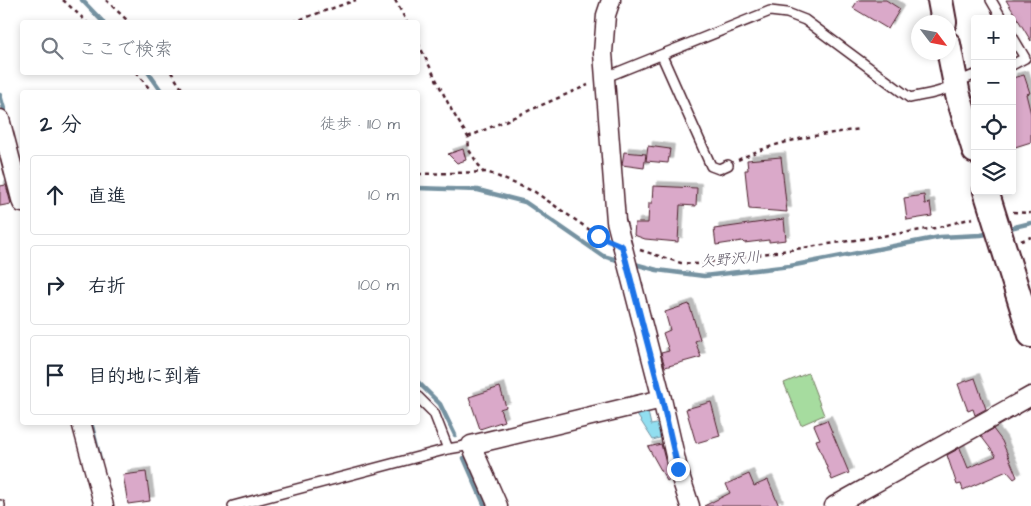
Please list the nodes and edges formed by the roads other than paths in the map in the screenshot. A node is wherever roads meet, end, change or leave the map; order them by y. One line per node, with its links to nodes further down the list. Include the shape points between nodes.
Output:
1 (611, 0): 10 (street, via 606,16 603,53)
2 (940, 0): 4 (street)
3 (990, 0): 5 (lane)
4 (943, 15)
5 (999, 15)
6 (1016, 43): 9 (lane, via 1025,58)
7 (662, 56): 10 (lane); 11 (lane, via 770,11 805,20 910,98); 14 (lane, via 711,166 719,169)
8 (956, 60): 11 (street)
9 (1016, 63)
10 (606, 77): 20 (street, via 616,221)
11 (966, 80): 13 (street)
12 (0, 119): 15 (street)
13 (975, 150)
14 (728, 165)
15 (20, 195)
16 (991, 207): 17 (street)
17 (1031, 335)
18 (1031, 396): 28 (street)
19 (420, 399): 23 (lane, via 434,413)
20 (662, 399): 22 (street); 27 (street)
21 (82, 425): 24 (street)
22 (471, 445): 23 (lane); 26 (street)
23 (448, 449): 25 (lane)
24 (104, 506)
25 (233, 506)
26 (498, 506)
27 (690, 506)
28 (834, 506)

